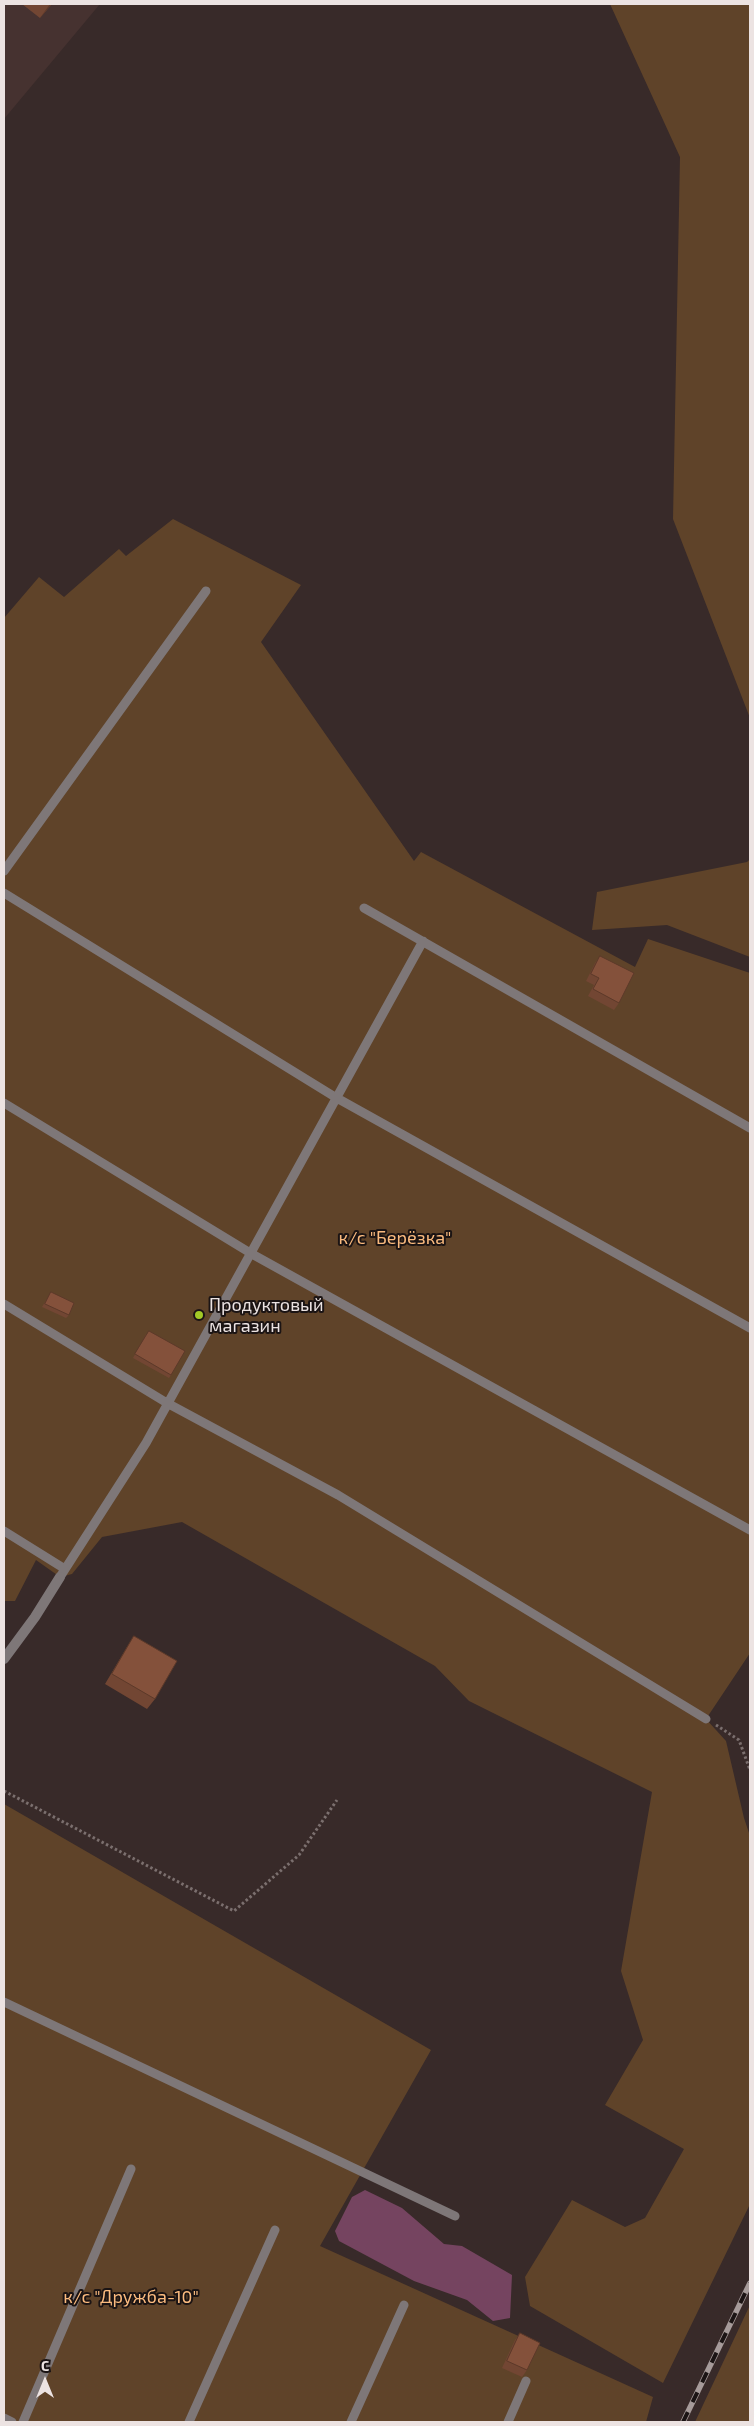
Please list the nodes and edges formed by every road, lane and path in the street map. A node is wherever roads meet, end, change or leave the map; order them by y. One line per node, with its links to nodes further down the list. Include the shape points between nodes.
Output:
1 (206, 591): 2 (lane)
2 (4, 871)
3 (4, 893): 6 (lane)
4 (364, 908): 5 (lane)
5 (423, 941): 6 (lane); 8 (lane)
6 (335, 1098): 9 (lane); 11 (lane)
7 (4, 1103): 9 (lane)
8 (750, 1128)
9 (252, 1254): 12 (lane); 13 (lane)
10 (4, 1304): 12 (lane)
11 (750, 1328)
12 (168, 1403): 15 (lane); 17 (lane, via 338,1495)
13 (750, 1530)
14 (4, 1531): 15 (lane)
15 (63, 1573): 16 (street)
16 (4, 1659)
17 (706, 1718): 18 (path, via 739,1740)
18 (750, 1770)
19 (4, 1791): 20 (path, via 234,1911 299,1855)
20 (337, 1800)
21 (4, 2002): 23 (lane)
22 (131, 2169): 29 (lane)
23 (454, 2216)
24 (275, 2230): 30 (lane)
25 (404, 2305): 31 (lane)
26 (526, 2381): 32 (lane)
27 (4, 2418): 28 (lane)
28 (12, 2422)
29 (23, 2422)
30 (189, 2422)
31 (351, 2422)
32 (508, 2422)

